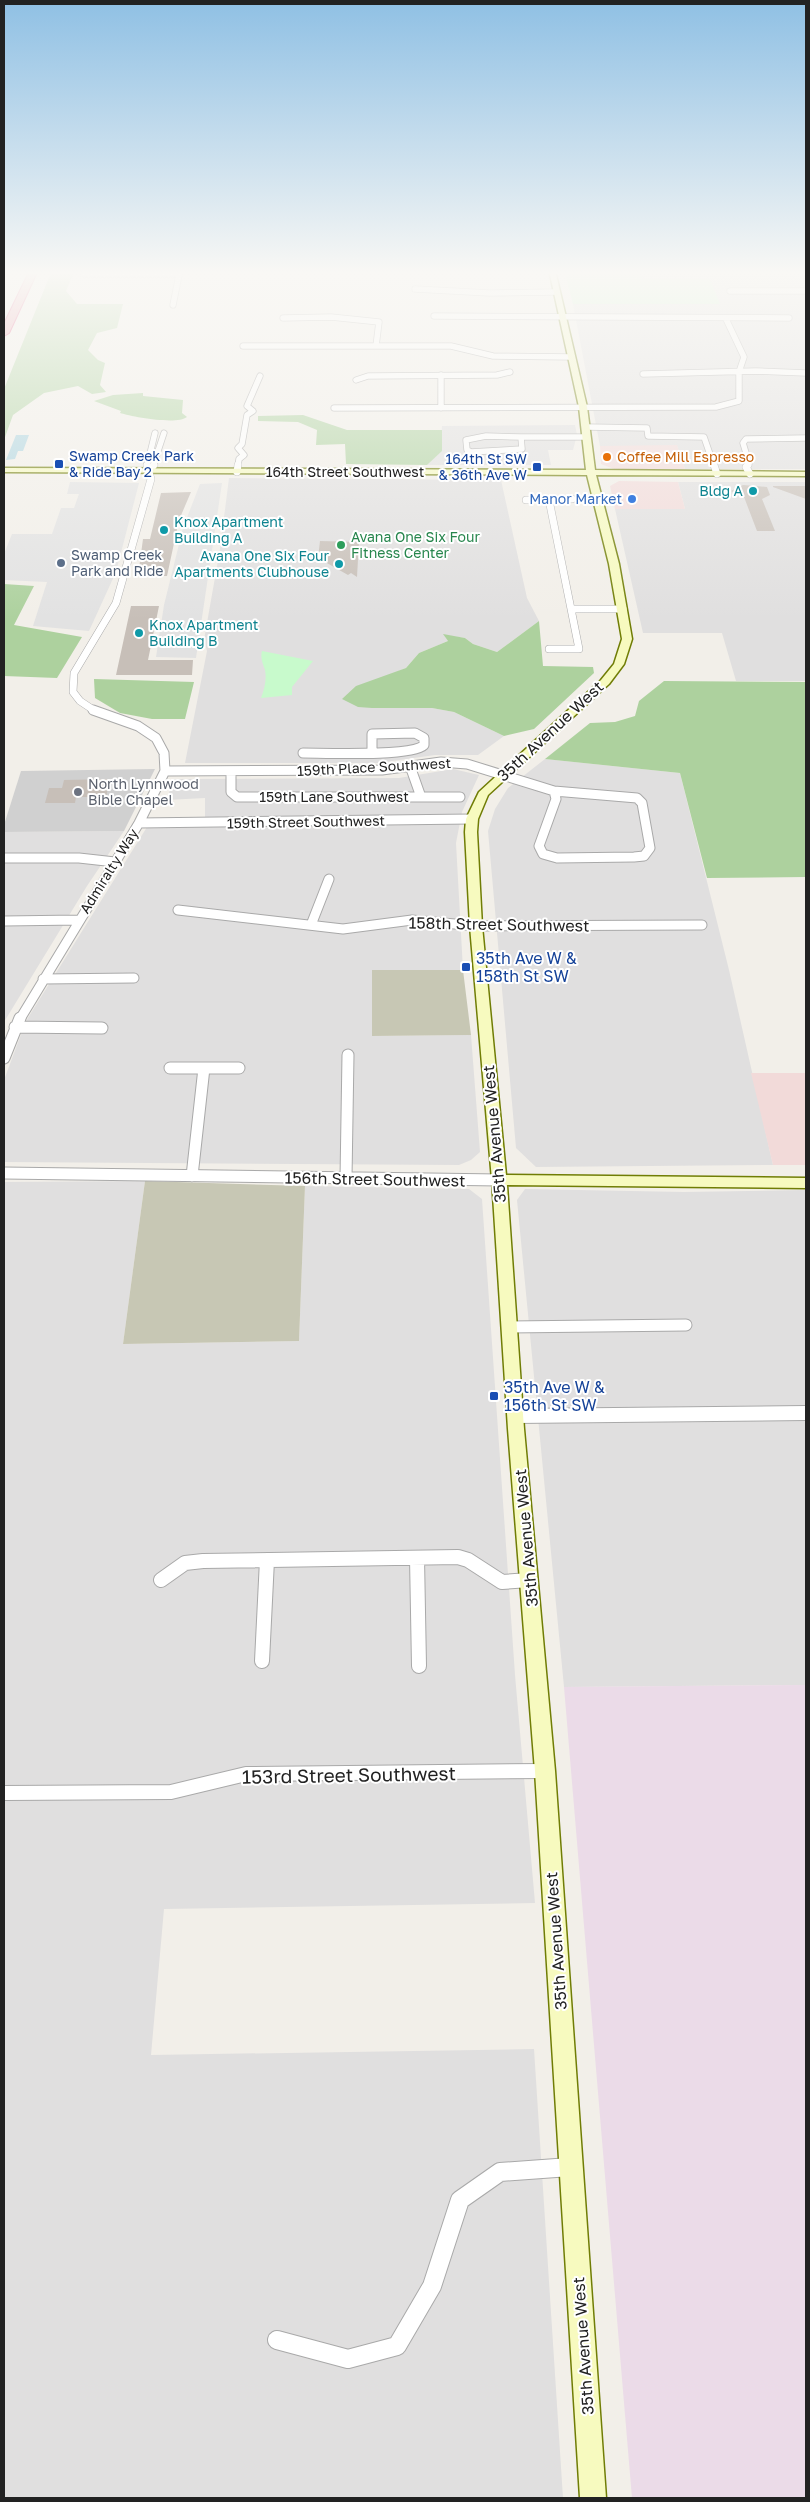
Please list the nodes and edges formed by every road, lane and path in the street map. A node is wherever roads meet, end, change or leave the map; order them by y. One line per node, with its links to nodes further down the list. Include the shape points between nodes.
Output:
1 (255, 387): 16 (street, via 247,406 253,411 248,416 242,444 238,448 244,455 239,459)
2 (441, 387): 7 (street)
3 (579, 387): 5 (street)
4 (739, 387): 5 (street, via 739,401 716,407)
5 (583, 407): 7 (street); 8 (street)
6 (334, 408): 7 (street)
7 (441, 408)
8 (586, 427): 12 (street); 18 (street, via 647,428 648,436 704,437)
9 (155, 433): 15 (street, via 146,463)
10 (164, 433): 15 (street, via 155,464)
11 (521, 437): 11 (street, via 468,438 467,450 517,451 522,449); 12 (street)
12 (587, 437): 17 (street)
13 (806, 438): 19 (street, via 746,440 743,443)
14 (4, 470): 15 (street, 164th Street Southwest)
15 (149, 471): 16 (street, 164th Street Southwest); 30 (street, via 151,479 116,603 74,673 73,692 94,710 138,726 156,738 164,752)
16 (237, 472): 17 (street, 164th Street Southwest)
17 (591, 474): 18 (street, 164th Street Southwest); 25 (street)
18 (716, 474): 19 (street, 164th Street Southwest)
19 (750, 474): 20 (street, 164th Street Southwest)
20 (806, 474)
21 (526, 500): 22 (street)
22 (549, 500): 23 (street); 24 (street)
23 (572, 500)
24 (571, 609): 25 (street); 26 (street, via 579,649)
25 (624, 609): 32 (street, 35th Avenue West, via 628,639 619,664 605,682)
26 (549, 649)
27 (372, 752): 27 (street, via 372,734 415,733 425,740 420,749 413,751); 28 (street)
28 (303, 753)
29 (410, 766): 31 (street, 159th Place Southwest, via 382,770); 32 (street, 159th Place Southwest, via 441,762 467,764); 34 (street)
30 (165, 771): 31 (street, 159th Place Southwest); 37 (street, Admiralty Way)
31 (231, 771): 34 (street, 159th Lane Southwest, via 231,792 237,797)
32 (501, 776): 33 (street, 159th Place Southwest); 36 (street, 35th Avenue West, via 483,794)
33 (554, 791): 33 (street, 159th Place Southwest, via 637,798 642,803 650,848 644,856 556,858 543,854 539,846 556,799)
34 (420, 797): 35 (street, 159th Lane Southwest)
35 (460, 797)
36 (472, 819): 37 (street, 159th Street Southwest); 45 (street, 35th Avenue West)
37 (139, 823): 39 (street, Admiralty Way)
38 (4, 858): 39 (street, via 80,858)
39 (115, 862): 42 (street, Admiralty Way)
40 (328, 879): 44 (street)
41 (178, 910): 44 (street, 158th Street Southwest)
42 (78, 920): 43 (street); 48 (street, Admiralty Way)
43 (4, 921)
44 (311, 925): 45 (street, 158th Street Southwest, via 343,929 412,920)
45 (476, 926): 46 (street, 158th Street Southwest); 59 (street, 35th Avenue West)
46 (702, 926)
47 (134, 978): 48 (street)
48 (43, 979): 49 (street, Admiralty Way)
49 (15, 1027): 50 (street); 52 (street, Admiralty Way)
50 (102, 1028)
51 (348, 1055): 58 (street)
52 (4, 1058)
53 (170, 1068): 54 (street)
54 (204, 1068): 55 (street); 57 (street)
55 (239, 1068)
56 (4, 1174): 57 (street, 156th Street Southwest)
57 (192, 1176): 58 (street, 156th Street Southwest)
58 (346, 1178): 59 (street, 156th Street Southwest)
59 (499, 1180): 60 (street, 156th Street Southwest); 62 (street, 35th Avenue West)
60 (806, 1183)
61 (686, 1325): 62 (street)
62 (509, 1327): 64 (street, 35th Avenue West)
63 (806, 1413): 64 (street)
64 (516, 1416): 68 (street, 35th Avenue West)
65 (417, 1558): 66 (street); 68 (street, via 458,1558 468,1560 502,1582); 70 (street)
66 (267, 1560): 67 (street, via 185,1563); 69 (street)
67 (161, 1580)
68 (529, 1580): 71 (street, 35th Avenue West)
69 (262, 1662)
70 (419, 1666)
71 (545, 1771): 72 (street, 153rd Street Southwest, via 246,1774 171,1792); 73 (street, 35th Avenue West)
72 (4, 1793)
73 (570, 2167): 74 (street, via 500,2172 460,2200 432,2286 397,2346 348,2359); 75 (street, 35th Avenue West)
74 (277, 2340)
75 (593, 2498)

